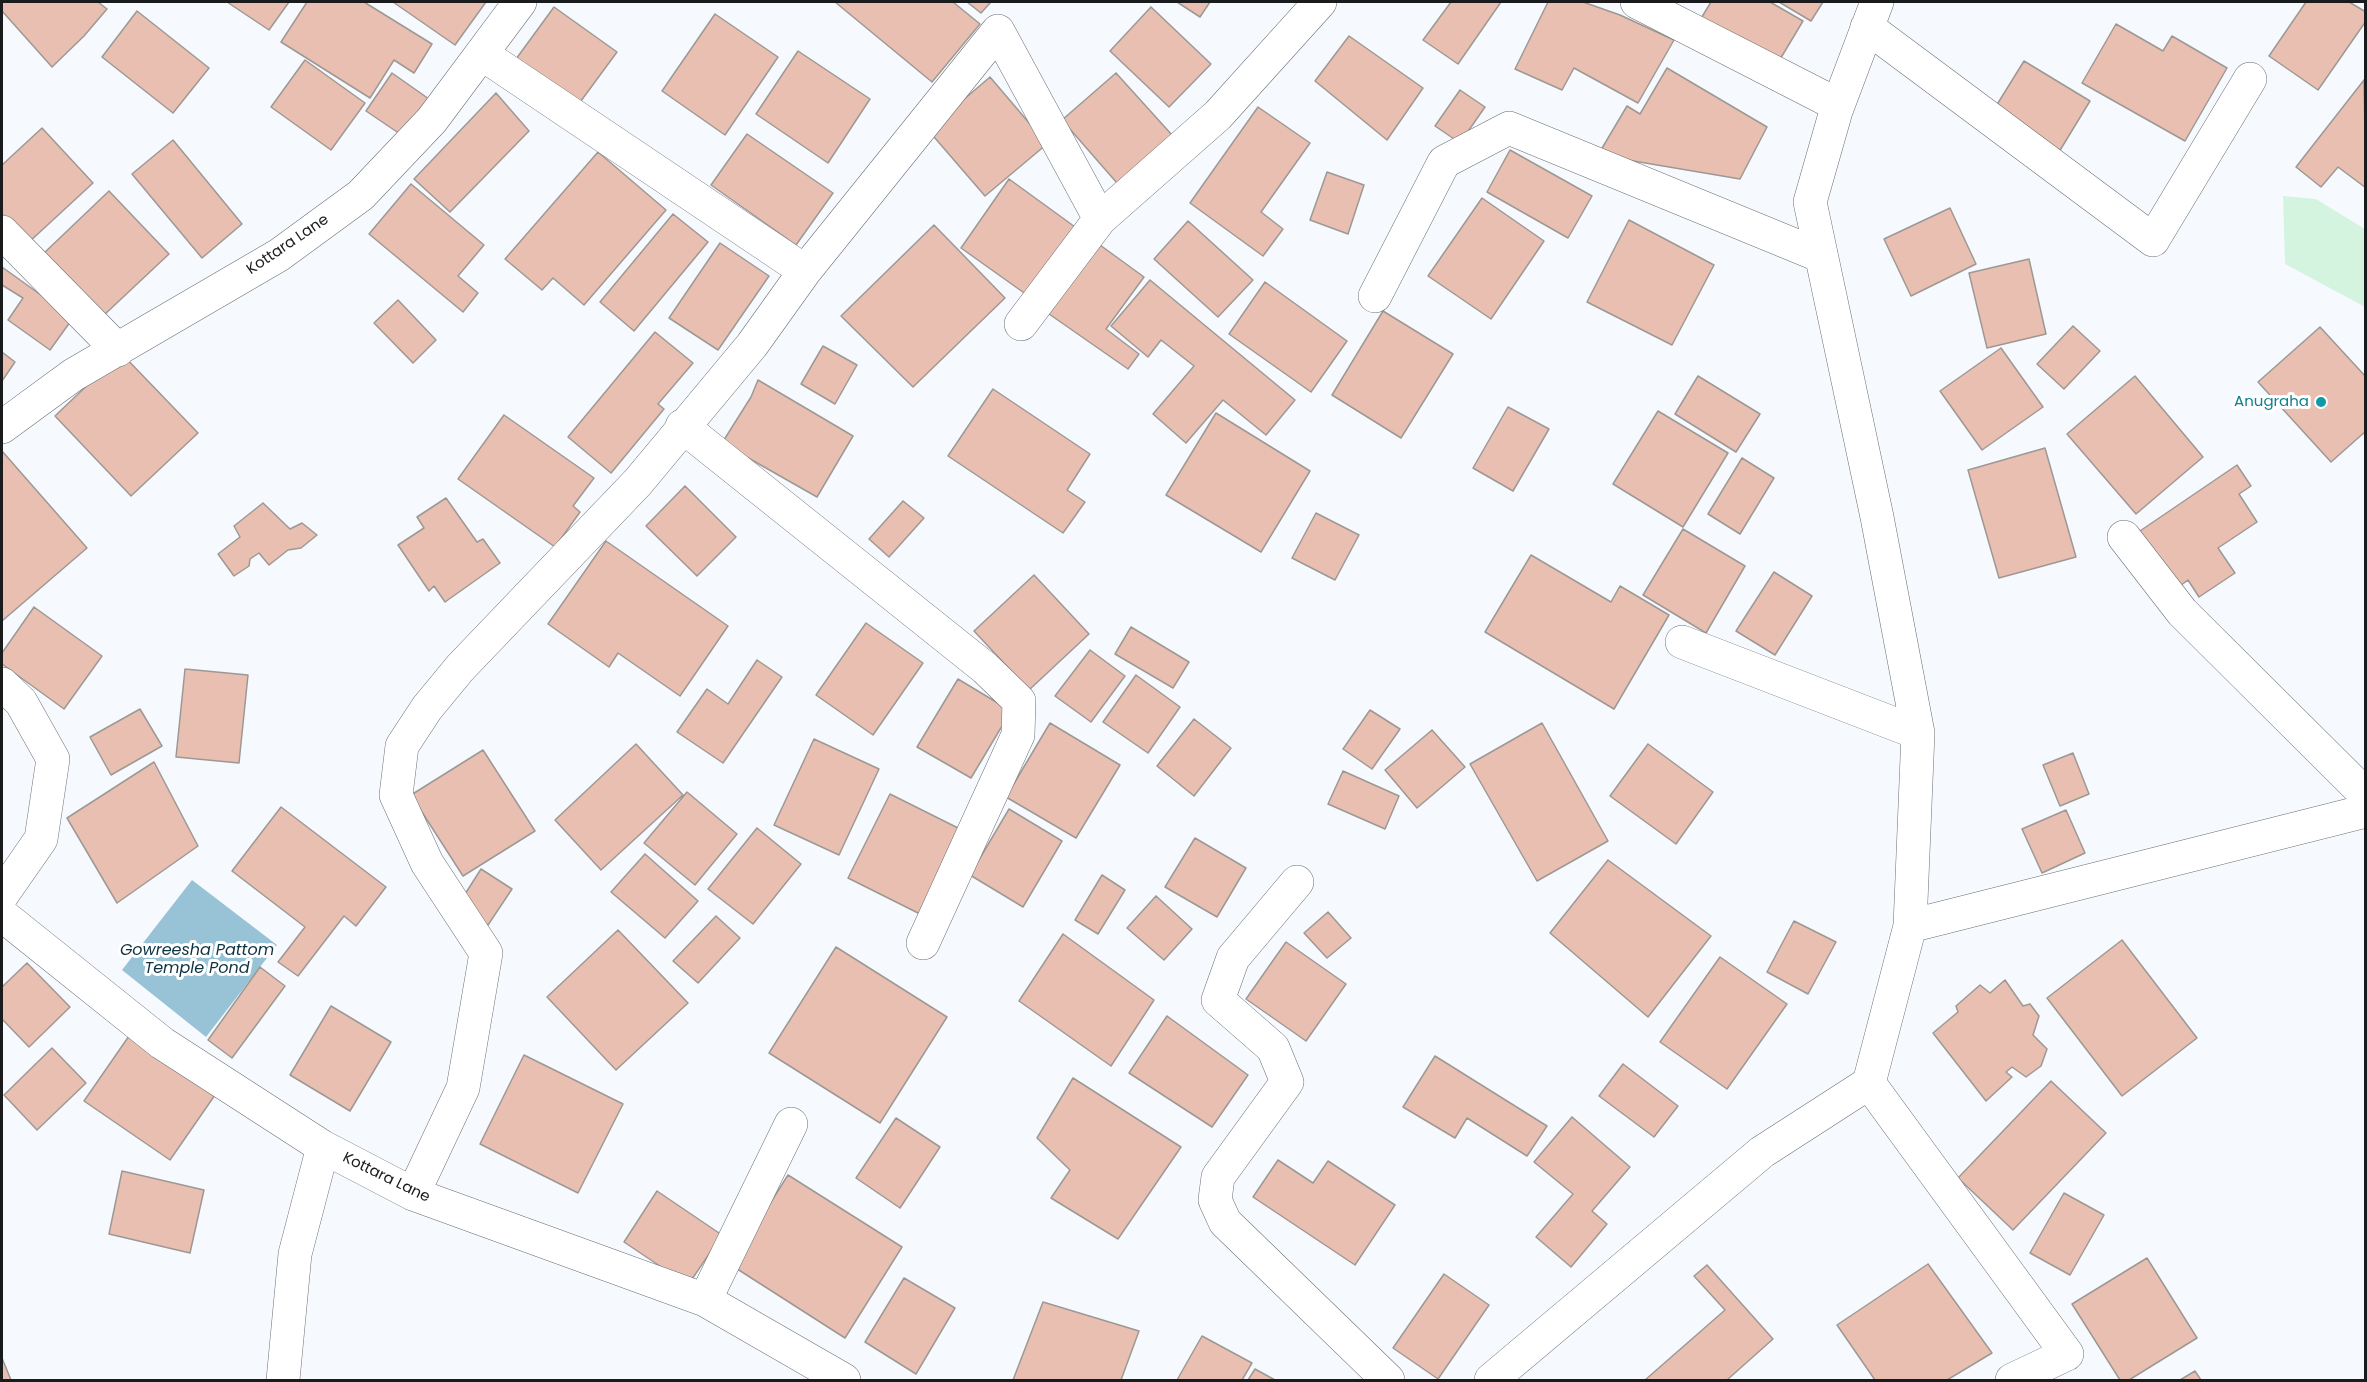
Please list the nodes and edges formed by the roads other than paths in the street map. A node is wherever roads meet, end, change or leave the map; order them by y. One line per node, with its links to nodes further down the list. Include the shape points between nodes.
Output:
1 (520, 2): 5 (street, Kottara Lane)
2 (1320, 2): 8 (street, via 1218,115)
3 (1637, 2): 7 (street)
4 (1872, 14): 6 (street, via 2153,240); 7 (street)
5 (482, 54): 11 (street); 14 (street, Kottara Lane, via 432,120 361,195 279,255)
6 (2250, 79)
7 (1838, 105): 10 (street, via 1810,202)
8 (1100, 219): 11 (street, via 998,31); 13 (street)
9 (2, 232): 14 (street)
10 (1821, 256): 12 (street, via 1509,128 1444,162); 20 (street)
11 (805, 271): 15 (street, via 752,345)
12 (1375, 296)
13 (1021, 324)
14 (118, 350): 16 (street, Kottara Lane, via 73,375)
15 (682, 426): 27 (street, via 986,668 1018,701 1018,735); 31 (street, via 638,482 460,668 402,746 396,795 427,863 486,952 463,1088)
16 (2, 427)
17 (2124, 537): 21 (street, via 2182,612)
18 (1682, 642): 20 (street)
19 (2, 684): 24 (street, via 21,702 53,759 41,839)
20 (1918, 733): 26 (street)
21 (2366, 795)
22 (2366, 811): 26 (street)
23 (1297, 882): 35 (street, via 1233,958 1218,1000 1273,1048 1287,1082 1218,1177 1215,1200 1225,1222)
24 (2, 895)
25 (2, 915): 30 (street, Kottara Lane, via 162,1043)
26 (1910, 926): 28 (street)
27 (923, 943)
28 (1869, 1083): 36 (street, via 1762,1152); 37 (street, via 2067,1354)
29 (791, 1124): 32 (street)
30 (323, 1147): 31 (street, Kottara Lane); 33 (street, via 295,1254)
31 (413, 1194): 32 (street, Kottara Lane)
32 (705, 1300): 34 (street, Kottara Lane)
33 (283, 1380)
34 (844, 1380)
35 (1388, 1380)
36 (1491, 1380)
37 (2012, 1380)

